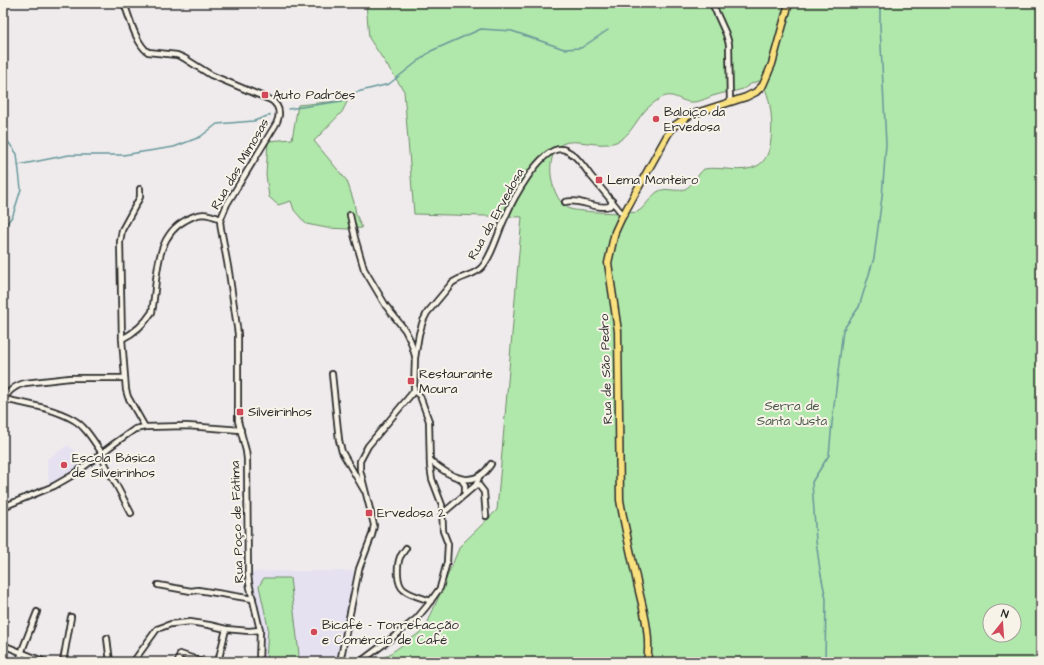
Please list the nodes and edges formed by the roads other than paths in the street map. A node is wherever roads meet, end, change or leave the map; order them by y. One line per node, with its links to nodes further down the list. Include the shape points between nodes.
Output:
1 (124, 3): 10 (street, Rua das Mimosas, via 139,42 145,50 184,58 211,75 271,100 277,106 278,120 227,204)
2 (712, 3): 4 (street, via 729,44)
3 (789, 3): 4 (main road, Rua de São Pedro, via 772,64 763,85 756,92)
4 (730, 102): 8 (main road, Rua de São Pedro, via 690,115 674,126)
5 (140, 189): 11 (street, via 140,197 122,230 120,242)
6 (612, 201): 7 (street, via 609,207); 8 (street, Rua da Ervedosa); 12 (street, Rua da Ervedosa, via 573,155 560,149 546,155 537,164 518,194 481,268 452,283 427,313 419,334)
7 (565, 202)
8 (625, 212): 53 (main road, Rua de São Pedro, via 615,232 608,263 618,331 620,500 648,631)
9 (350, 215): 12 (street, via 364,269 386,306 405,330)
10 (221, 219): 11 (street, via 204,214 195,215 170,232 163,245 152,312 129,335); 18 (street, Rua das Mimosas, via 220,229 238,334 238,418)
11 (122, 338): 14 (street)
12 (415, 358): 15 (street, Rua da Ervedosa)
13 (332, 374): 25 (street, via 338,440 342,452)
14 (124, 378): 16 (street, via 70,378 25,383 12,389); 17 (street, via 128,398)
15 (414, 391): 20 (street, via 420,396 429,421); 25 (street, via 368,446 360,461)
16 (3, 399): 19 (street, via 44,408 75,421)
17 (145, 427): 18 (street, via 187,426); 19 (street, via 135,429)
18 (241, 430): 33 (street, Rua Poço de Fátima, via 246,451 248,574)
19 (101, 453): 27 (street, via 74,475); 28 (street)
20 (430, 460): 23 (street, via 450,475); 29 (street, via 432,479 442,506)
21 (491, 464): 22 (street)
22 (479, 477): 23 (street); 24 (street)
23 (461, 479): 26 (street, via 465,485)
24 (477, 483): 26 (street); 30 (street, via 484,492)
25 (366, 493): 51 (street, via 374,525 359,568)
26 (465, 494): 29 (street)
27 (3, 507)
28 (131, 513)
29 (442, 514): 34 (street, via 443,531 448,544 447,562 440,588)
30 (486, 516)
31 (406, 548): 34 (street, via 399,564 401,587)
32 (158, 585): 33 (street)
33 (253, 599): 38 (street, Rua Poço de Fátima)
34 (431, 601): 52 (street, via 417,618)
35 (37, 612): 41 (street)
36 (71, 617): 44 (street)
37 (226, 629): 38 (street); 46 (street, via 190,622 157,629 136,658); 49 (street)
38 (260, 630): 50 (street, Rua Poço de Fátima)
39 (107, 638): 45 (street)
40 (3, 646): 41 (street)
41 (22, 653): 42 (street); 43 (street)
42 (19, 662)
43 (45, 662)
44 (63, 662)
45 (110, 662)
46 (136, 662)
47 (178, 662): 48 (street, via 180,654)
48 (203, 662)
49 (218, 662)
50 (259, 662)
51 (340, 662)
52 (360, 662)
53 (647, 662)

